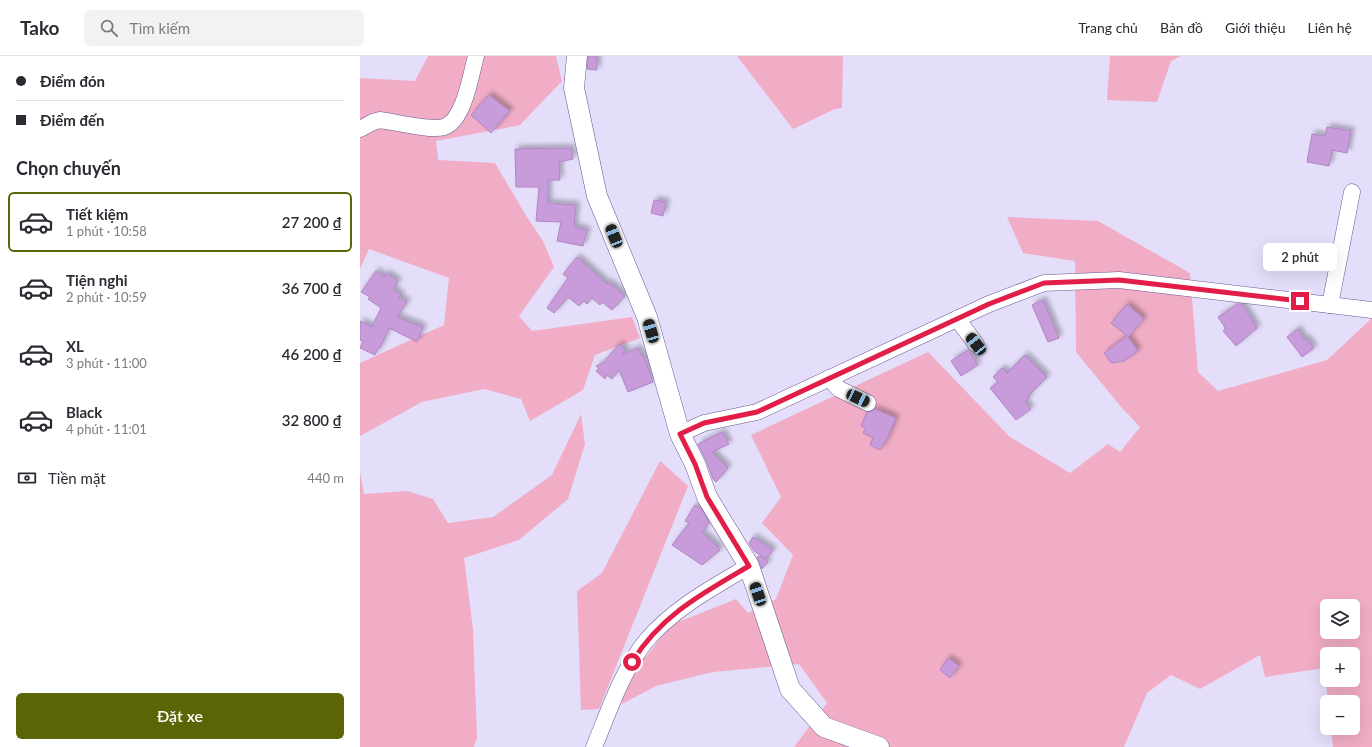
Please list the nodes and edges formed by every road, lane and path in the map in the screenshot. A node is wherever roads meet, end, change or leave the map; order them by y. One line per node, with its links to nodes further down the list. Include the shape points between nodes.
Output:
1 (476, 56): 3 (street, via 461,109 455,119 445,127 434,128 380,120)
2 (577, 56): 11 (street, via 574,88 597,196 647,317)
3 (360, 129)
4 (1352, 192): 5 (street)
5 (1330, 305): 6 (street); 7 (street, via 1119,280 1044,283)
6 (1372, 310)
7 (958, 318): 8 (street); 9 (street)
8 (976, 344)
9 (829, 378): 10 (street, via 839,389); 11 (street, via 757,412 704,423)
10 (868, 403)
11 (680, 434): 12 (street, via 707,497)
12 (749, 566): 13 (street, via 687,603 647,640 627,672); 14 (street, via 790,688 824,727)
13 (594, 747)
14 (879, 747)

